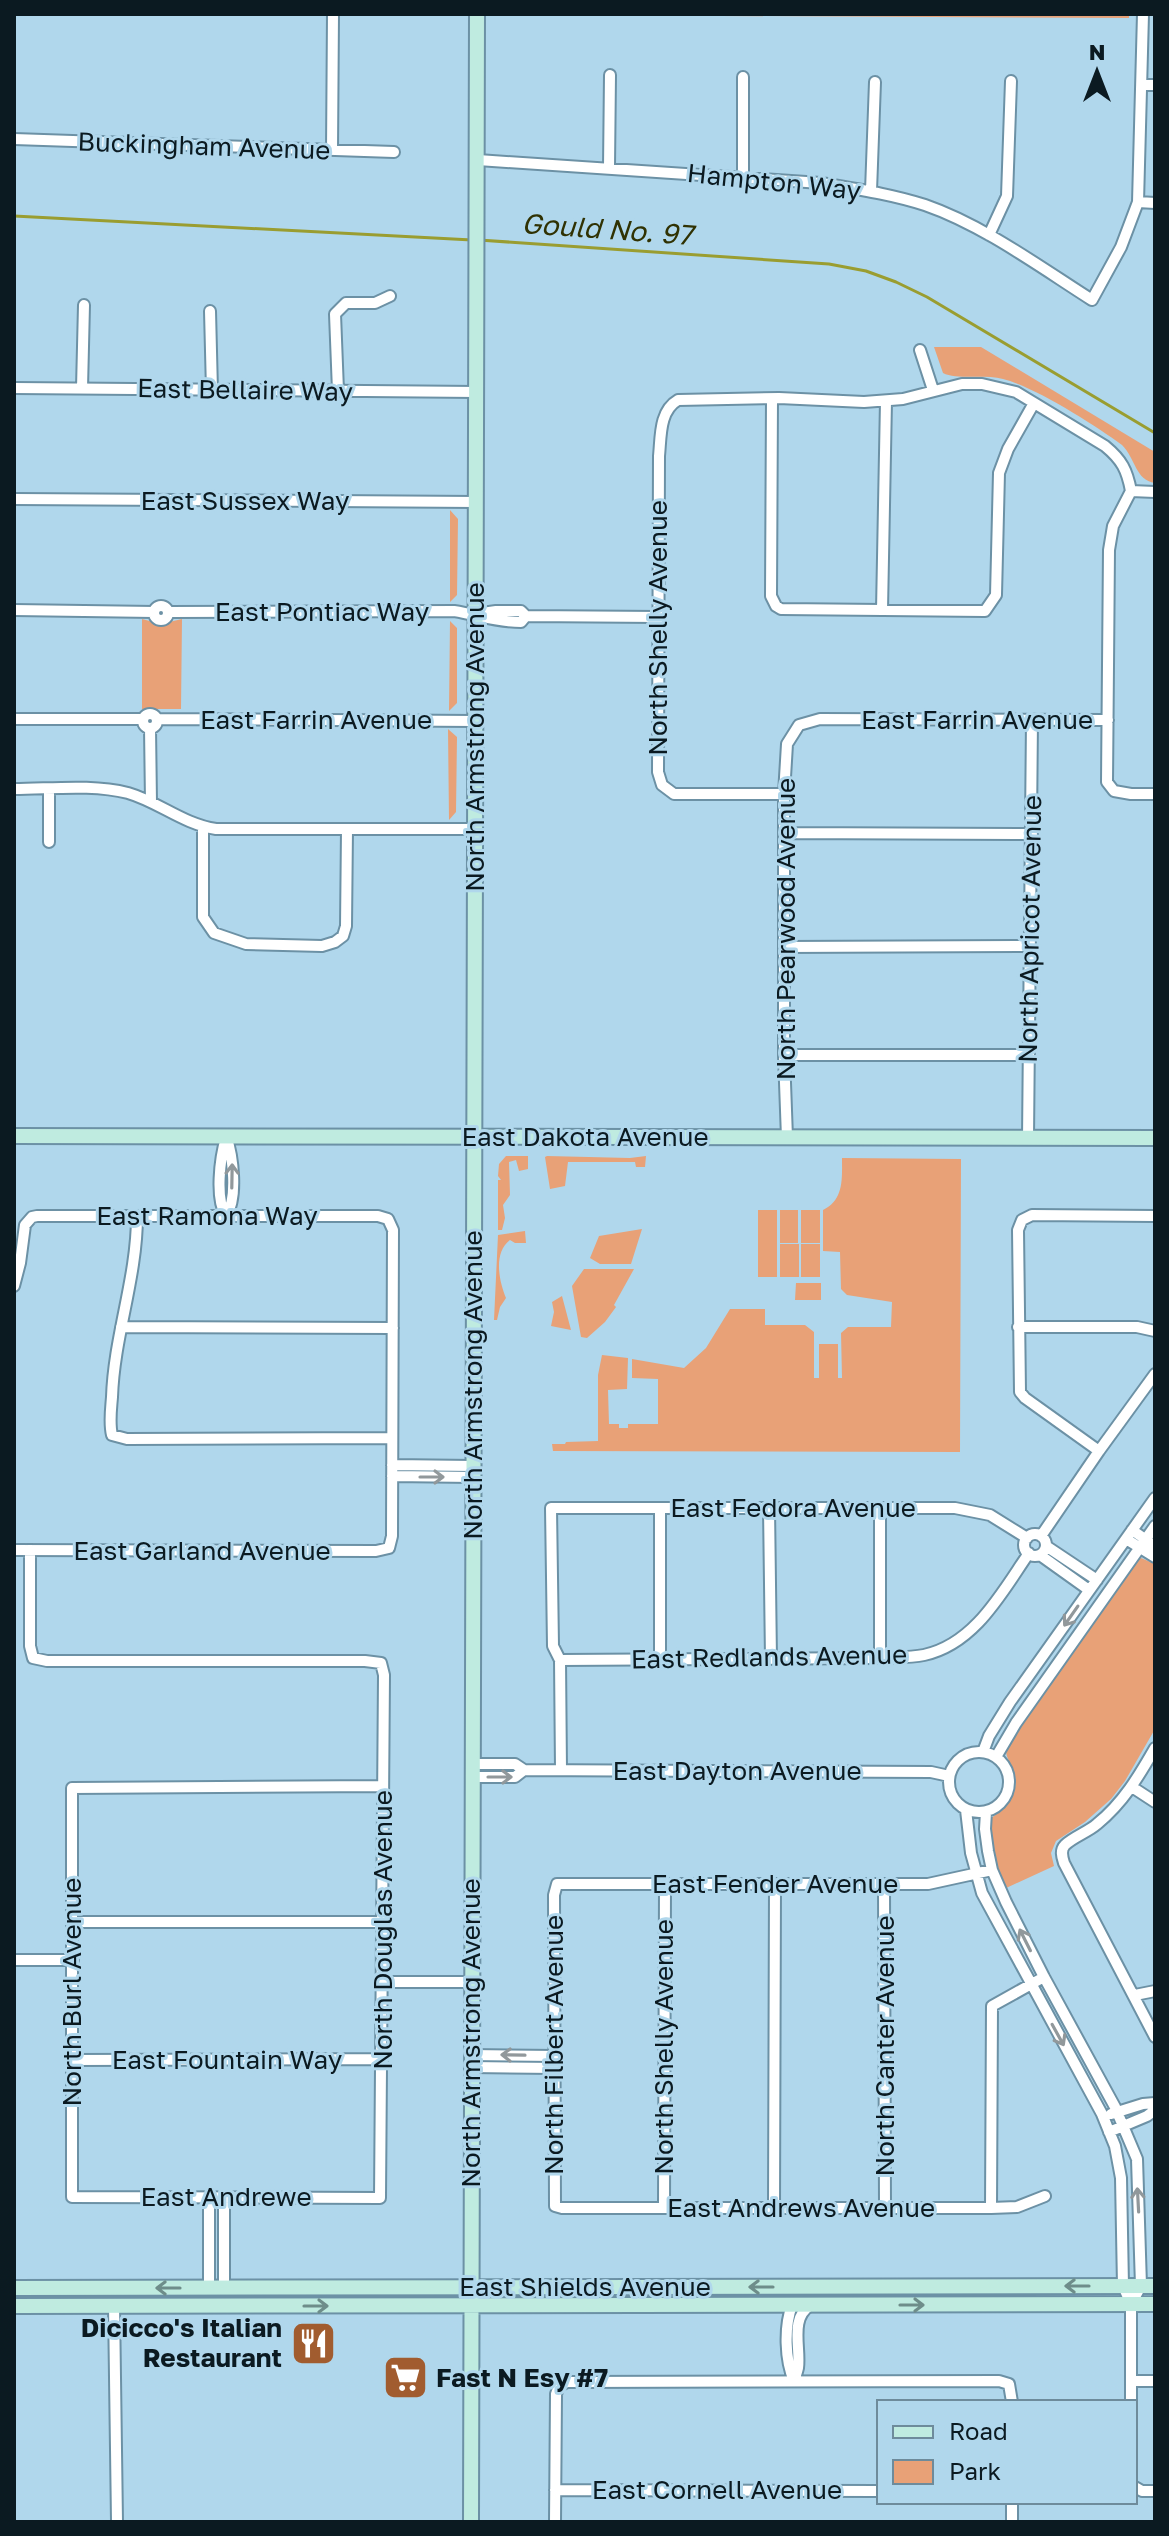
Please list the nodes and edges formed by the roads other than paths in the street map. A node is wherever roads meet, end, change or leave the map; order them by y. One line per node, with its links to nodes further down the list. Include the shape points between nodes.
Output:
1 (333, 14): 11 (street)
2 (477, 14): 13 (street, North Armstrong Avenue)
3 (1143, 14): 8 (street)
4 (610, 75): 14 (street)
5 (743, 77): 15 (street)
6 (1011, 81): 19 (street, via 1007,196)
7 (875, 82): 16 (street)
8 (1143, 85): 9 (street); 17 (street)
9 (1155, 85)
10 (14, 139): 11 (street, Buckingham Avenue)
11 (332, 150): 12 (street, Buckingham Avenue)
12 (394, 152)
13 (478, 160): 14 (street, Hampton Way); 29 (street, North Armstrong Avenue)
14 (609, 167): 15 (street, Hampton Way)
15 (743, 178): 16 (street, Hampton Way)
16 (871, 191): 19 (street, Hampton Way, via 926,206)
17 (1138, 202): 18 (street); 19 (street, Hampton Way, via 1092,300)
18 (1155, 203)
19 (989, 235)
20 (390, 296): 28 (street, via 375,303 346,303 335,314)
21 (84, 305): 25 (street)
22 (210, 311): 27 (street)
23 (920, 350): 26 (street)
24 (14, 388): 25 (street, East Bellaire Way)
25 (82, 388): 27 (street, East Bellaire Way)
26 (933, 390): 31 (street); 32 (street, via 982,384 1016,392)
27 (212, 391): 28 (street, East Bellaire Way)
28 (338, 391): 29 (street, East Bellaire Way)
29 (477, 392): 36 (street, North Armstrong Avenue)
30 (772, 399): 31 (street); 38 (street, via 771,596 776,606); 40 (street, North Shelly Avenue, via 678,400 669,405 659,456)
31 (886, 401): 38 (street)
32 (1034, 403): 33 (street, via 1118,456); 38 (street, via 999,473 996,595 985,611)
33 (1131, 491): 34 (street); 43 (street, via 1113,526 1109,550)
34 (1155, 492)
35 (14, 499): 36 (street, East Sussex Way)
36 (477, 502): 39 (street, North Armstrong Avenue)
37 (14, 610): 39 (street, East Pontiac Way, via 154,612 161,620 168,612)
38 (882, 610)
39 (475, 614): 40 (street, East Pontiac Way); 44 (street, North Armstrong Avenue)
40 (659, 617): 49 (street, North Shelly Avenue, via 662,785 674,794)
41 (14, 719): 45 (street, East Farrin Avenue)
42 (1032, 720): 43 (street, East Farrin Avenue); 46 (street, East Farrin Avenue, via 820,719); 56 (street, North Apricot Avenue)
43 (1108, 720): 50 (street, via 1107,782 1114,791)
44 (475, 721): 45 (street, East Farrin Avenue); 54 (street, North Armstrong Avenue)
45 (150, 722): 51 (street)
46 (799, 725): 49 (street, North Pearwood Avenue, via 787,744)
47 (14, 789): 48 (street)
48 (49, 789): 51 (street, via 112,790); 57 (street)
49 (784, 794): 55 (street, North Pearwood Avenue)
50 (1155, 794)
51 (151, 802): 52 (street)
52 (203, 827): 53 (street); 53 (street, via 203,917 214,933 246,944 322,946 343,936 346,926)
53 (347, 829): 54 (street)
54 (475, 829): 64 (street, North Armstrong Avenue)
55 (784, 833): 56 (street); 59 (street, North Pearwood Avenue)
56 (1032, 834): 58 (street, North Apricot Avenue)
57 (49, 842)
58 (1030, 946): 59 (street); 61 (street, North Apricot Avenue)
59 (784, 947): 60 (street, North Pearwood Avenue)
60 (784, 1055): 61 (street); 65 (street, North Pearwood Avenue)
61 (1029, 1055): 67 (street, North Apricot Avenue)
62 (14, 1136): 63 (street, East Dakota Avenue)
63 (226, 1136): 64 (street, East Dakota Avenue); 69 (street, via 221,1156 221,1207)
64 (474, 1137): 65 (street, East Dakota Avenue); 80 (street, North Armstrong Avenue)
65 (787, 1138): 67 (street, East Dakota Avenue)
66 (1155, 1138): 67 (street, East Dakota Avenue)
67 (1028, 1139)
68 (137, 1216): 69 (street, East Ramona Way); 71 (street, East Ramona Way, via 37,1216 28,1221); 72 (street)
69 (226, 1216): 74 (street, East Ramona Way, via 388,1219 393,1230)
70 (1155, 1216): 73 (street, via 1032,1215 1022,1220)
71 (14, 1286)
72 (121, 1327): 74 (street); 77 (street, via 112,1385 112,1435)
73 (1018, 1327): 75 (street); 78 (street, via 1020,1392)
74 (393, 1328): 77 (street)
75 (1155, 1331)
76 (1155, 1374): 78 (street, East Redlands Avenue)
77 (392, 1438): 79 (street)
78 (1099, 1451): 88 (street, East Redlands Avenue)
79 (392, 1471): 80 (street); 90 (street, East Garland Avenue, via 392,1536 389,1548 376,1551)
80 (473, 1471): 101 (street, North Armstrong Avenue)
81 (1155, 1498): 86 (street)
82 (660, 1508): 83 (street, East Fedora Avenue); 95 (street); 97 (street, East Fedora Avenue, via 551,1508 553,1646)
83 (769, 1508): 84 (street, East Fedora Avenue); 96 (street)
84 (880, 1508): 88 (street, East Fedora Avenue, via 955,1508 990,1515 1027,1538 1034,1534); 94 (street)
85 (1155, 1526): 87 (street)
86 (1129, 1534): 87 (street); 92 (street)
87 (1147, 1544): 91 (street); 100 (street)
88 (1039, 1547): 92 (street); 93 (street); 94 (street, East Redlands Avenue, via 976,1626 959,1639 924,1655)
89 (14, 1550): 90 (street, East Garland Avenue)
90 (30, 1550): 104 (street, North Douglas Avenue, via 33,1658 381,1663)
91 (1155, 1557)
92 (1097, 1580): 93 (street)
93 (1089, 1590): 99 (street, one-way to 99, via 1010,1702)
94 (880, 1658): 96 (street, East Redlands Avenue)
95 (660, 1659): 96 (street, East Redlands Avenue); 97 (street, East Redlands Avenue)
96 (771, 1659)
97 (560, 1660): 102 (street)
98 (1155, 1748): 105 (street)
99 (983, 1752): 100 (street); 103 (street, via 963,1756)
100 (996, 1757): 108 (street, via 1010,1784 1002,1803)
101 (473, 1770): 102 (street, East Dayton Avenue, via 515,1777 524,1770); 121 (street, North Armstrong Avenue)
102 (561, 1770): 103 (street, East Dayton Avenue)
103 (949, 1776): 107 (street, via 953,1798)
104 (383, 1786): 115 (street, North Burl Avenue, via 72,1788); 116 (street, North Douglas Avenue)
105 (1132, 1787): 106 (street); 124 (street, via 1108,1816 1061,1852)
106 (1155, 1802)
107 (966, 1810): 108 (street); 110 (street)
108 (986, 1812): 109 (street)
109 (992, 1870): 110 (street, East Fender Avenue); 119 (street, one-way to 109)
110 (975, 1874): 112 (street, East Fender Avenue, via 928,1884); 122 (street)
111 (557, 1884): 113 (street, East Fender Avenue); 126 (street, North Filbert Avenue)
112 (884, 1884): 114 (street, East Fender Avenue); 145 (street, North Canter Avenue)
113 (665, 1885): 114 (street, East Fender Avenue); 143 (street, North Shelly Avenue)
114 (775, 1885): 144 (street)
115 (72, 1922): 116 (street); 118 (street, North Burl Avenue)
116 (383, 1922): 120 (street, North Douglas Avenue)
117 (14, 1960): 118 (street)
118 (73, 1960): 128 (street, North Burl Avenue)
119 (1044, 1977): 122 (street); 133 (street)
120 (383, 1982): 121 (street); 127 (street, North Douglas Avenue)
121 (471, 1982): 129 (street, North Armstrong Avenue)
122 (1030, 1985): 134 (street, one-way to 134); 146 (street, via 992,2006)
123 (1155, 1991): 124 (street)
124 (1135, 1995): 125 (street)
125 (1155, 2037)
126 (556, 2056): 129 (street, one-way to 129); 130 (street, North Filbert Avenue)
127 (382, 2059): 128 (street, East Fountain Way); 141 (street, North Douglas Avenue)
128 (72, 2060): 138 (street, North Burl Avenue)
129 (471, 2061): 130 (street); 150 (street, North Armstrong Avenue)
130 (556, 2068): 142 (street, North Filbert Avenue)
131 (1155, 2103): 133 (street)
132 (1155, 2110): 135 (street)
133 (1117, 2111): 134 (street); 135 (street)
134 (1103, 2117): 136 (street)
135 (1123, 2127): 136 (street); 149 (street, one-way to 135, via 1137,2159)
136 (1109, 2132): 148 (street, via 1121,2178)
137 (1045, 2196): 146 (street, East Andrews Avenue, via 1017,2207)
138 (72, 2197): 139 (street, East Andrewe)
139 (209, 2197): 140 (street, East Andrewe); 152 (street)
140 (224, 2197): 141 (street, East Andrewe); 152 (street)
141 (380, 2198)
142 (555, 2206): 143 (street, East Andrews Avenue)
143 (664, 2208): 144 (street, East Andrews Avenue)
144 (774, 2208): 145 (street, East Andrews Avenue)
145 (885, 2208): 146 (street, East Andrews Avenue)
146 (991, 2208)
147 (914, 2286): 148 (street, East Shields Avenue, one-way to 147); 150 (street, East Shields Avenue, one-way to 150); 156 (street, via 879,2295 802,2296)
148 (1123, 2286): 149 (street, East Shields Avenue); 153 (street)
149 (1148, 2286): 153 (street)
150 (470, 2287): 152 (street, East Shields Avenue); 159 (street, North Armstrong Avenue)
151 (14, 2288): 152 (street, East Shields Avenue, one-way to 151)
152 (217, 2288)
153 (1131, 2304): 154 (street, East Shields Avenue); 157 (street, East Shields Avenue, one-way to 153); 161 (street)
154 (1155, 2304)
155 (114, 2305): 158 (street, East Shields Avenue); 159 (street, East Shields Avenue, one-way to 159); 167 (street)
156 (792, 2305): 157 (street, East Shields Avenue); 159 (street, East Shields Avenue); 160 (street, via 788,2368)
157 (812, 2305): 160 (street, via 800,2314)
158 (14, 2306)
159 (470, 2306): 168 (street, North Armstrong Avenue)
160 (794, 2381): 163 (street, via 999,2381 1009,2384); 165 (street, via 567,2382 556,2394)
161 (1131, 2381): 162 (street); 164 (street)
162 (1155, 2381)
163 (1012, 2400)
164 (1131, 2400)
165 (555, 2490): 166 (street, East Cornell Avenue); 169 (street)
166 (877, 2491)
167 (117, 2522)
168 (471, 2522)
169 (555, 2522)

